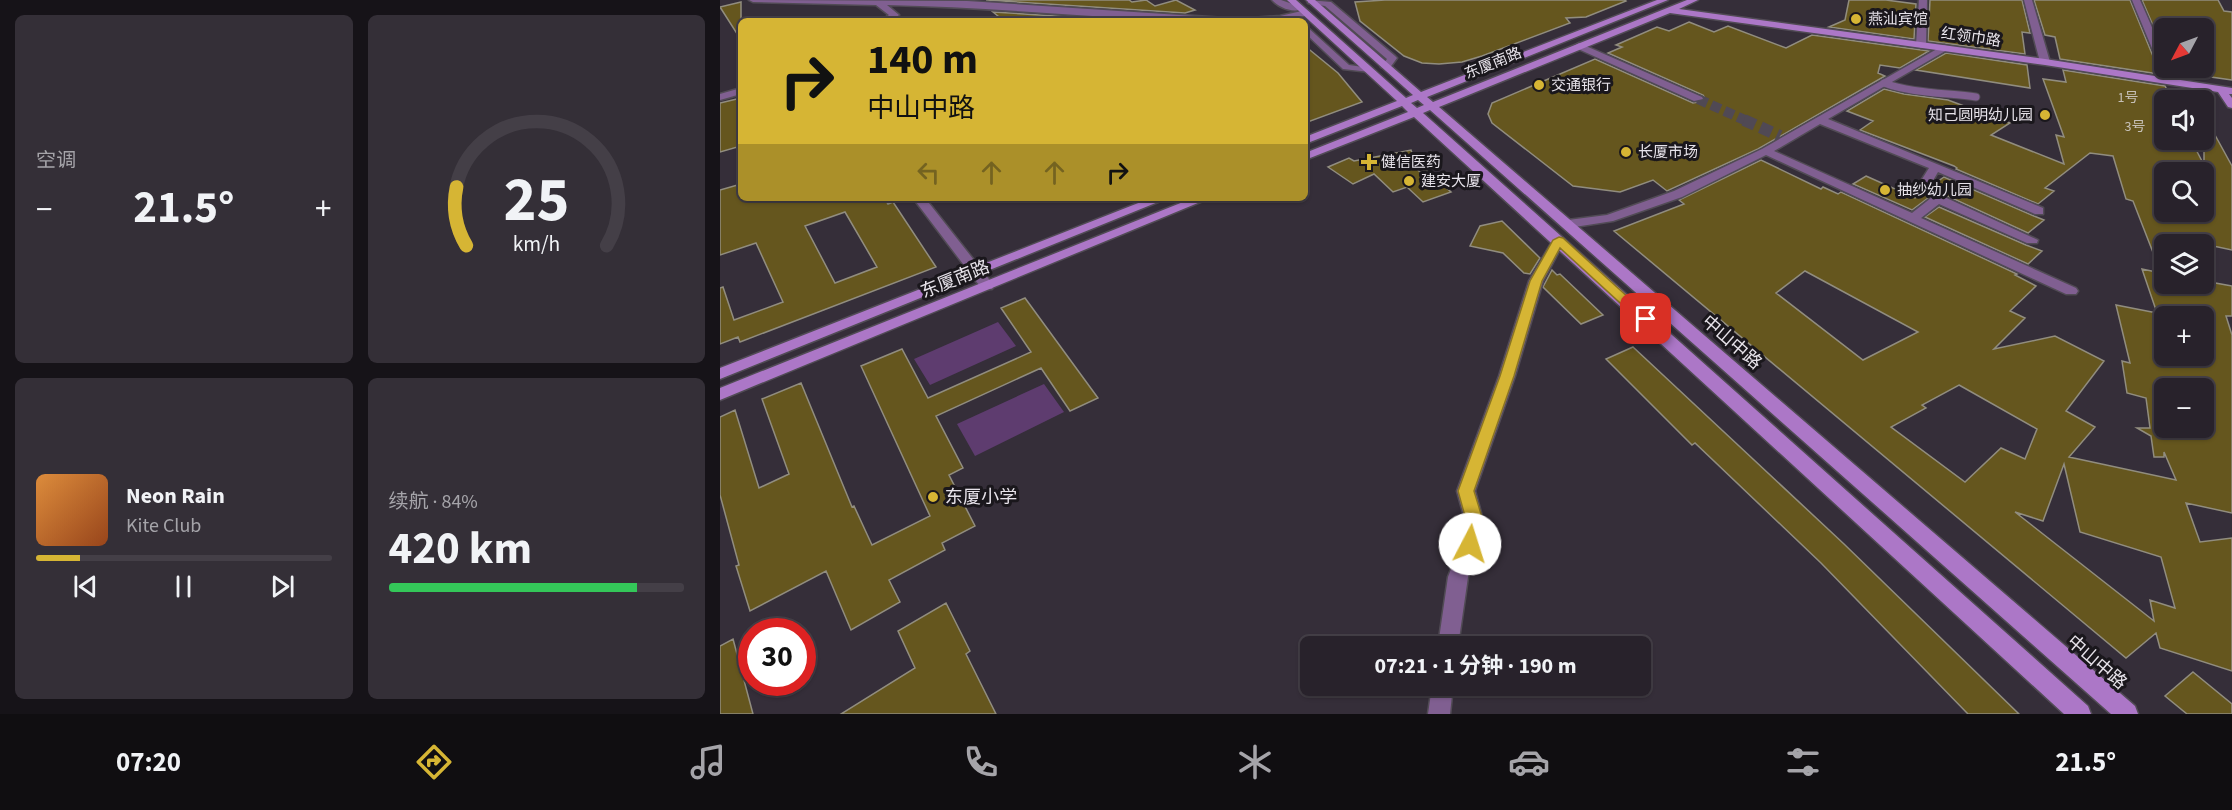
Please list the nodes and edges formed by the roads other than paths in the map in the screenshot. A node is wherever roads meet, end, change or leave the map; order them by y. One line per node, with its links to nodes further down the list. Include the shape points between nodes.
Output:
1 (753, 0): 8 (street)
2 (1276, 0): 12 (street)
3 (1664, 0): 27 (street, 东厦南路)
4 (1694, 0): 11 (street, 东厦南路)
5 (1923, 0): 18 (street)
6 (2028, 0): 21 (street)
7 (2136, 0): 17 (street)
8 (878, 2): 10 (street); 13 (street)
9 (971, 2): 10 (street); 15 (street)
10 (932, 4): 13 (street)
11 (1670, 10): 18 (street, 红领巾路); 19 (street, 东厦南路)
12 (1305, 12): 16 (street); 27 (street, 中山中路, via 1386,67); 31 (street)
13 (895, 15): 14 (street)
14 (890, 18)
15 (1185, 18)
16 (1284, 18)
17 (2154, 41)
18 (1921, 45): 20 (street, 红领巾路)
19 (1579, 46): 30 (street); 33 (street, 东厦南路)
20 (1944, 48): 21 (street, 红领巾路); 24 (street)
21 (2045, 62): 23 (street, 红领巾路)
22 (2171, 78): 23 (street)
23 (2172, 81): 25 (street, 红领巾路)
24 (1884, 83): 29 (lane, via 1900,89); 35 (street)
25 (2226, 90): 32 (street)
26 (738, 92): 28 (street)
27 (1419, 96): 31 (street, 东厦南路); 33 (street, 中山中路)
28 (720, 97)
29 (1976, 97)
30 (1698, 99)
31 (1404, 102): 34 (street); 36 (street, 东厦南路)
32 (2232, 105)
33 (1431, 107): 34 (street, 东厦南路); 46 (street, 中山中路)
34 (1416, 113): 38 (street, 东厦南路); 47 (street)
35 (1821, 120): 37 (street, via 1784,137); 39 (street)
36 (1308, 140)
37 (1766, 151): 45 (street); 46 (street, via 1678,194 1610,218)
38 (1308, 157)
39 (1936, 167): 40 (street, via 1925,184); 44 (street)
40 (1938, 199): 45 (street); 48 (street)
41 (922, 201): 49 (street)
42 (1154, 201): 49 (street, 东厦南路)
43 (1197, 201): 50 (street, 东厦南路)
44 (2039, 211)
45 (1913, 218): 51 (street)
46 (1568, 224): 58 (street, 中山中路)
47 (1559, 240): 54 (street, via 1536,281 1466,491 1476,527 1458,577); 57 (street)
48 (2032, 240)
49 (976, 272): 50 (street); 52 (street, 东厦南路)
50 (987, 286): 53 (street, 东厦南路)
51 (2071, 291)
52 (720, 374)
53 (720, 393)
54 (1449, 636)
55 (1442, 696): 56 (street)
56 (1439, 714)
57 (2080, 714)
58 (2127, 714)

